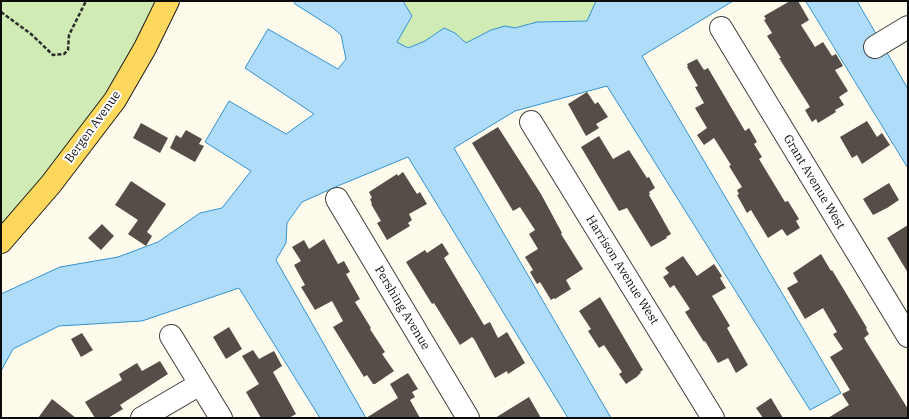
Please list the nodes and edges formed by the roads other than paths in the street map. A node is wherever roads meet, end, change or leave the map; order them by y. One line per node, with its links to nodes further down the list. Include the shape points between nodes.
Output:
1 (168, 1): 7 (main road, Bergen Avenue, via 145,48 114,100 51,184)
2 (721, 28): 9 (street, Grant Avenue West)
3 (908, 28): 4 (street)
4 (875, 47)
5 (532, 122): 14 (street, Harrison Avenue West)
6 (337, 199): 13 (street, Pershing Avenue)
7 (1, 242)
8 (171, 336): 10 (street)
9 (908, 336)
10 (200, 384): 11 (street); 12 (street)
11 (142, 418)
12 (220, 418)
13 (468, 418)
14 (714, 418)

